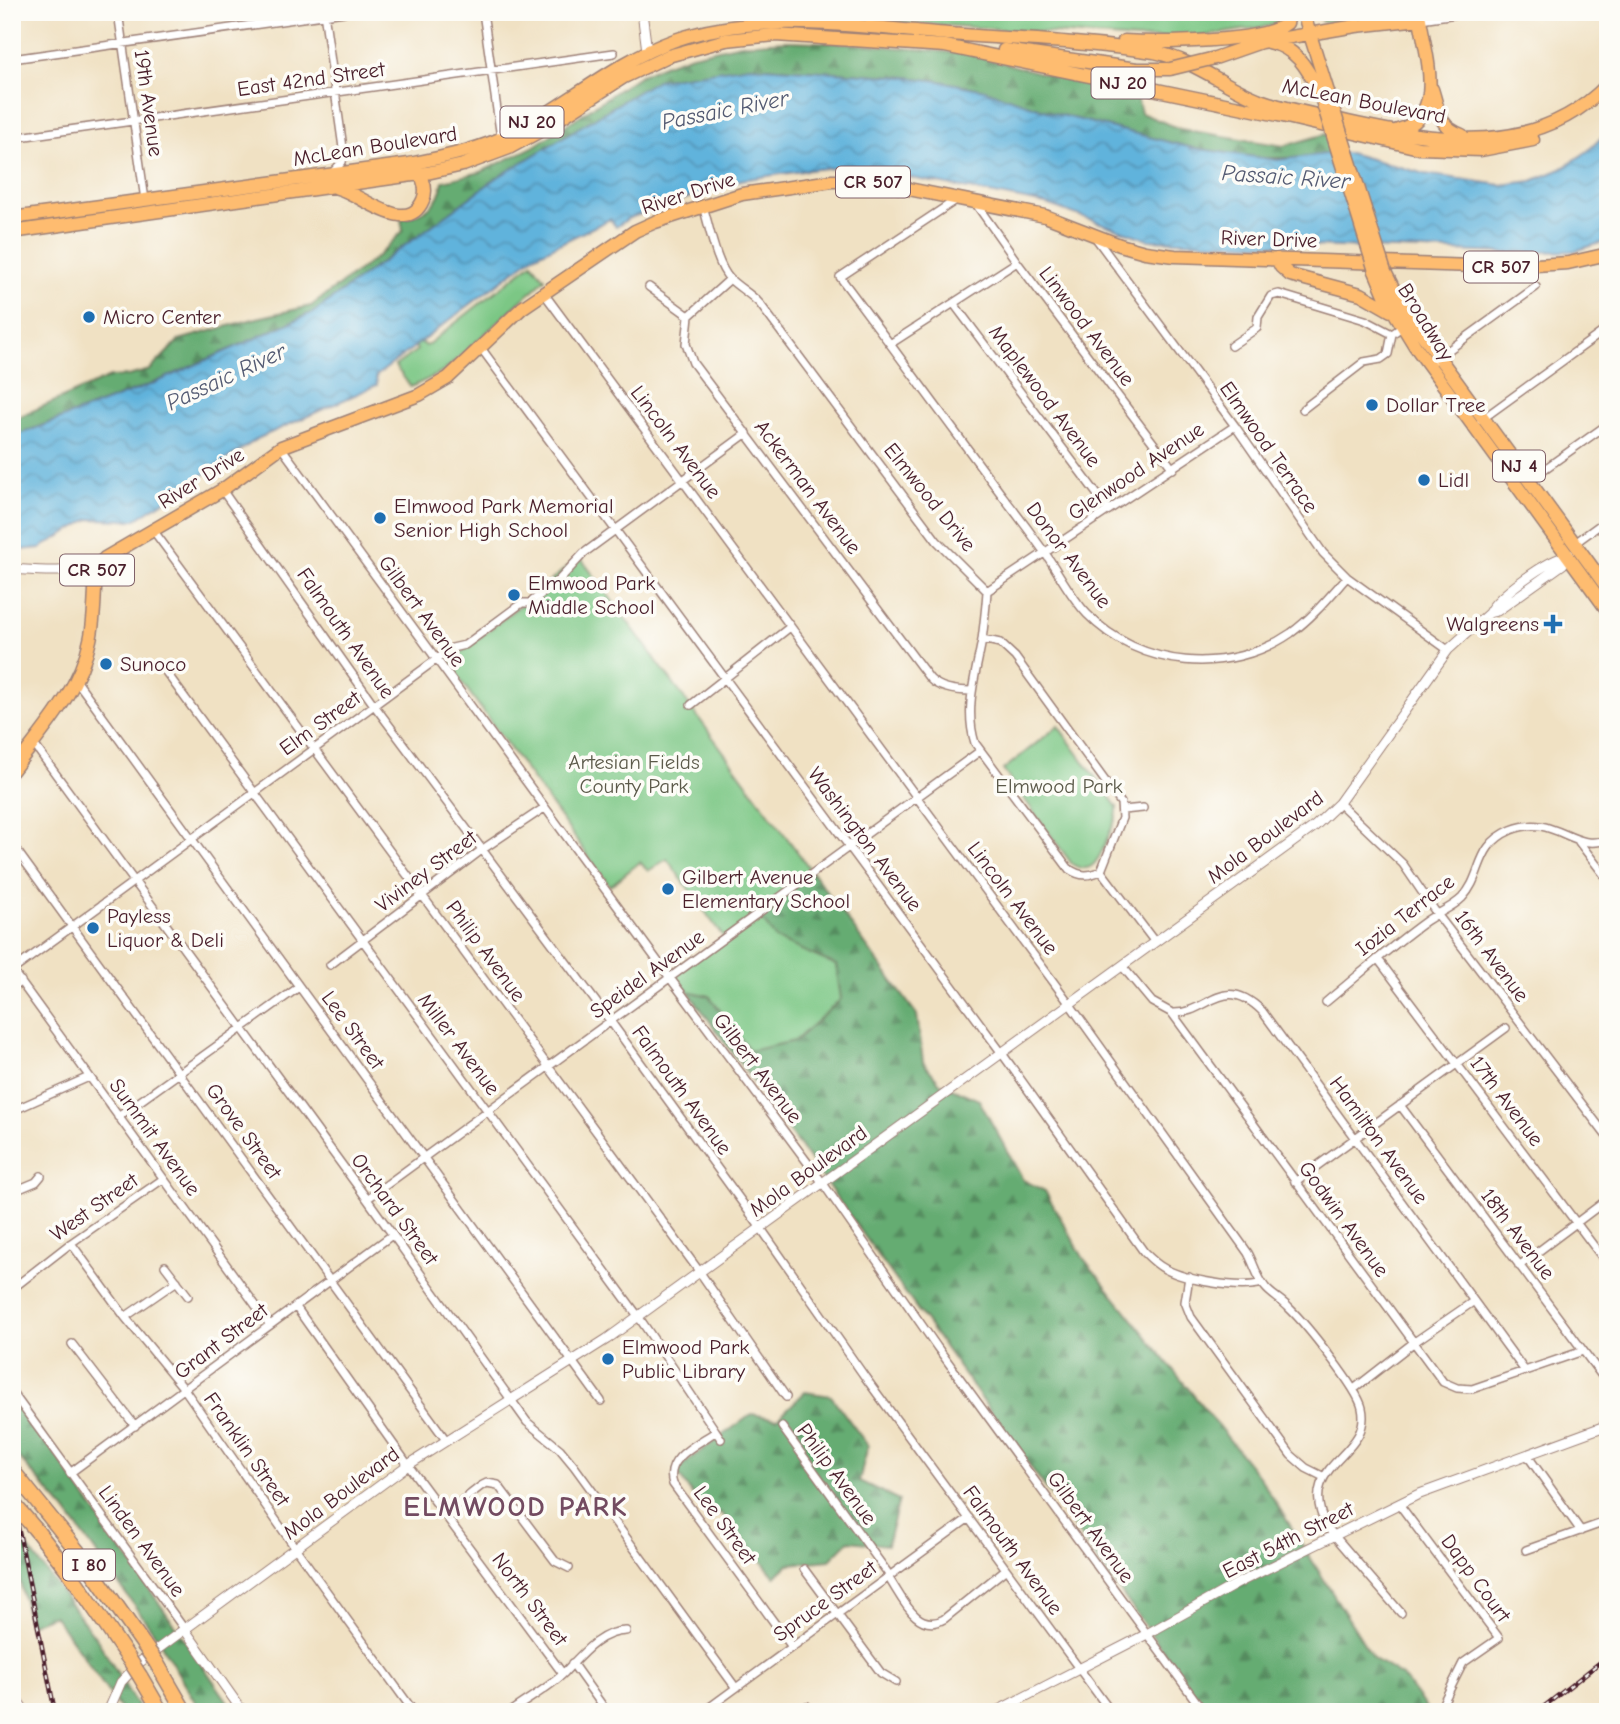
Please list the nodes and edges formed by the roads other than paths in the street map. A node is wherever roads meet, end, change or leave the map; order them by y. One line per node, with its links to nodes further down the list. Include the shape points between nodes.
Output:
1 (118, 12): 15 (street, 19th Avenue)
2 (344, 12): 8 (street)
3 (483, 12): 20 (street)
4 (642, 12): 17 (street)
5 (1293, 12): 12 (main road, Broadway / NJ 4); 13 (main road, via 1278,30 1210,40)
6 (1303, 12): 12 (main road, Broadway / NJ 4)
7 (1471, 12): 10 (street)
8 (324, 14): 15 (street); 24 (street)
9 (830, 19): 13 (main road, McLean Boulevard / NJ 20); 17 (main road, McLean Boulevard / NJ 20, via 733,26)
10 (1420, 19): 11 (main road); 21 (main road)
11 (1343, 28): 12 (main road); 23 (main road, via 1320,43)
12 (1305, 34): 14 (main road); 23 (main road, Broadway / NJ 4)
13 (1039, 41): 27 (main road, McLean Boulevard / NJ 20, via 1165,54 1269,103)
14 (1261, 42): 16 (main road, bridge, via 1170,69); 23 (main road, via 1296,55)
15 (122, 43): 19 (street); 26 (street, 19th Avenue)
16 (945, 46): 25 (main road, McLean Boulevard / NJ 20, via 1396,144 1444,150 1530,141 1575,121); 32 (main road, McLean Boulevard / NJ 20, via 787,35 702,45 635,71 509,148)
17 (647, 51): 29 (main road, McLean Boulevard / NJ 20)
18 (614, 53): 20 (street, East 42nd Street)
19 (12, 59)
20 (491, 71): 24 (street, East 42nd Street); 29 (street)
21 (1429, 78): 27 (main road, via 1423,115); 30 (main road, via 1445,125)
22 (1608, 84): 30 (main road, McLean Boulevard / NJ 20, via 1581,108 1550,124 1515,136)
23 (1323, 91): 44 (main road, Broadway / NJ 4, bridge)
24 (335, 93): 26 (street, East 42nd Street); 33 (street, via 344,155)
25 (1608, 96)
26 (134, 121): 28 (street, East 42nd Street); 34 (street, 19th Avenue)
27 (1395, 131): 30 (main road, McLean Boulevard / NJ 20)
28 (12, 138)
29 (501, 138): 31 (main road, McLean Boulevard / NJ 20, via 465,152)
30 (1479, 139)
31 (409, 164): 32 (main road); 33 (main road, McLean Boulevard / NJ 20)
32 (420, 174): 33 (main road, McLean Boulevard / NJ 20); 33 (main road, via 425,196 421,205 404,215 393,214)
33 (329, 181): 34 (main road, McLean Boulevard / NJ 20); 39 (main road, McLean Boulevard / NJ 20)
34 (145, 200): 38 (main road, McLean Boulevard / NJ 20)
35 (957, 200): 36 (main road, River Drive / CR 507); 37 (main road, River Drive / CR 507, via 868,181 832,181 742,194); 54 (street, Donor Avenue, via 840,277)
36 (975, 203): 40 (main road, River Drive / CR 507, via 1045,216); 43 (street, Linwood Avenue)
37 (703, 206): 45 (street, Elmwood Drive); 48 (main road, River Drive / CR 507, via 635,231)
38 (12, 218)
39 (12, 232)
40 (1092, 234): 42 (main road, River Drive / CR 507, via 1145,252); 61 (street, Elmwood Terrace)
41 (1608, 254): 42 (main road, River Drive / CR 507, via 1568,263 1504,267)
42 (1277, 259): 49 (main road, via 1290,275)
43 (1017, 262): 50 (street); 64 (street, Linwood Avenue)
44 (1380, 271): 49 (main road, via 1377,287); 52 (main road, Broadway / NJ 4); 57 (main road, Broadway / NJ 4)
45 (730, 279): 51 (street); 79 (street, Elmwood Drive, via 760,304 937,541)
46 (649, 287): 51 (street)
47 (1536, 287): 57 (street)
48 (543, 292): 56 (main road, River Drive / CR 507); 65 (street, Lincoln Avenue)
49 (1361, 294): 52 (main road, via 1387,308)
50 (954, 303): 54 (street); 68 (street, Maplewood Avenue)
51 (689, 316): 62 (street, Ackerman Avenue, via 688,354)
52 (1396, 326): 55 (street, via 1279,295 1271,296 1256,328); 57 (main road, Broadway / NJ 4); 58 (street, via 1388,354 1364,362)
53 (1608, 328): 59 (street)
54 (890, 344): 73 (street, Donor Avenue)
55 (1231, 346)
56 (481, 348): 63 (main road, River Drive / CR 507, via 448,378 419,395); 70 (street, Washington Avenue)
57 (1433, 361): 59 (main road, Broadway / NJ 4)
58 (1303, 409)
59 (1478, 421): 66 (main road, Broadway / NJ 4); 74 (main road, Broadway / NJ 4)
60 (1608, 424): 66 (street)
61 (1235, 426): 64 (street, Glenwood Avenue); 77 (street, Elmwood Terrace, via 1322,553)
62 (747, 433): 65 (street, Elm Street); 88 (street, Ackerman Avenue, via 929,679 945,688)
63 (281, 447): 67 (main road, River Drive / CR 507); 84 (street, Gilbert Avenue)
64 (1173, 469): 68 (street, Glenwood Avenue)
65 (683, 479): 70 (street, Elm Street); 81 (street, Lincoln Avenue)
66 (1530, 480): 72 (main road, Broadway / NJ 4)
67 (222, 490): 71 (main road, River Drive / CR 507); 89 (street, Falmouth Avenue)
68 (1109, 510): 73 (street, Glenwood Avenue)
69 (1608, 519): 72 (street)
70 (616, 528): 84 (street, Elm Street, via 530,603 522,603 466,645 452,648); 86 (street, Washington Avenue)
71 (153, 530): 75 (main road, River Drive / CR 507); 92 (street, Philip Avenue)
72 (1575, 543): 74 (street); 78 (main road, Broadway / NJ 4)
73 (1045, 553): 77 (street, Donor Avenue, via 1078,604 1100,625 1142,650 1188,661 1235,657 1281,639); 79 (street, Glenwood Avenue)
74 (1568, 556): 80 (main road, Broadway / NJ 4); 83 (street, Mola Boulevard, via 1534,574 1493,605)
75 (105, 558): 76 (street, via 83,569); 87 (main road, CR 507, via 96,574 91,639)
76 (12, 569)
77 (1347, 577): 83 (street, Elmwood Terrace)
78 (1608, 589)
79 (987, 592): 82 (street)
80 (1608, 611)
81 (790, 627): 86 (street); 96 (street, Lincoln Avenue)
82 (982, 639): 88 (street); 100 (street, via 1000,643 1015,657)
83 (1448, 650): 97 (street, Mola Boulevard)
84 (436, 660): 89 (street, Elm Street); 98 (street, Gilbert Avenue)
85 (166, 672): 95 (street, Miller Avenue)
86 (724, 677): 90 (street); 105 (street, Washington Avenue)
87 (76, 680): 91 (main road, CR 507); 101 (street, Lee Street)
88 (972, 691): 93 (street, via 970,723)
89 (374, 705): 92 (street, Elm Street); 106 (street, Falmouth Avenue)
90 (691, 705)
91 (33, 743): 94 (main road, CR 507); 108 (street, Orchard Street)
92 (313, 750): 95 (street, Elm Street); 110 (street, Philip Avenue)
93 (981, 751): 96 (street, Speidel Avenue); 107 (street, via 1069,869 1090,876)
94 (12, 771)
95 (254, 793): 101 (street, Elm Street); 113 (street, Miller Avenue)
96 (917, 797): 105 (street, Speidel Avenue); 124 (street, Lincoln Avenue)
97 (1339, 803): 111 (street, 16th Avenue, via 1403,864); 114 (street, Mola Boulevard, via 1301,836)
98 (544, 808): 106 (street, Viviney Street); 119 (street, Gilbert Avenue)
99 (1143, 808): 100 (street)
100 (1123, 810): 107 (street)
101 (192, 839): 108 (street, Elm Street); 121 (street, Lee Street)
102 (1608, 839): 103 (street, Iozia Terrace)
103 (1578, 841): 109 (street); 111 (street, Iozia Terrace, via 1544,826 1504,834 1483,853 1464,896)
104 (12, 844): 112 (street, Grove Street)
105 (850, 848): 119 (street, Speidel Avenue); 129 (street, Washington Avenue)
106 (484, 849): 110 (street, Viviney Street); 126 (street, Falmouth Avenue)
107 (1101, 872): 114 (street)
108 (133, 880): 112 (street, Elm Street); 127 (street, Orchard Street)
109 (1608, 880)
110 (423, 896): 113 (street, Viviney Street); 131 (street, Philip Avenue)
111 (1437, 914): 115 (street, Iozia Terrace); 139 (street, 16th Avenue)
112 (72, 925): 118 (street, Elm Street); 132 (street, Grove Street)
113 (361, 941): 116 (street, Viviney Street); 136 (street, Miller Avenue)
114 (1154, 941): 117 (street, Mola Boulevard)
115 (1378, 959): 123 (street, Iozia Terrace); 130 (street, 17th Avenue)
116 (330, 965)
117 (1122, 966): 124 (street, Mola Boulevard); 125 (street, Godwin Avenue, via 1152,1002)
118 (12, 970): 120 (street, Summit Avenue)
119 (670, 978): 126 (street, Speidel Avenue); 143 (street, Gilbert Avenue)
120 (21, 981): 122 (street); 133 (street, Summit Avenue)
121 (299, 987): 127 (street); 140 (street, Lee Street)
122 (12, 988)
123 (1325, 1002)
124 (1069, 1003): 129 (street, Mola Boulevard); 159 (street, Lincoln Avenue, via 1248,1253)
125 (1172, 1013): 138 (street, Hamilton Avenue, via 1188,1012 1221,996 1240,997 1256,1005); 144 (street, Godwin Avenue)
126 (611, 1022): 131 (street, Speidel Avenue); 149 (street, Falmouth Avenue)
127 (241, 1028): 132 (street); 146 (street, Orchard Street)
128 (1506, 1028): 130 (street)
129 (1001, 1052): 143 (street, Mola Boulevard); 156 (street, Washington Avenue, via 1144,1252 1164,1268)
130 (1456, 1063): 134 (street); 148 (street, 17th Avenue)
131 (549, 1066): 136 (street, Speidel Avenue); 155 (street, Philip Avenue)
132 (180, 1072): 137 (street); 157 (street, Grove Street)
133 (89, 1077): 135 (street); 137 (street, Summit Avenue)
134 (1400, 1105): 138 (street); 152 (street, 18th Avenue)
135 (12, 1111)
136 (488, 1112): 140 (street, Speidel Avenue); 164 (street, Miller Avenue)
137 (118, 1117): 142 (street, Summit Avenue)
138 (1355, 1138): 144 (street); 162 (street, Hamilton Avenue)
139 (1608, 1138)
140 (425, 1158): 146 (street, Speidel Avenue); 170 (street, Lee Street)
141 (41, 1176): 145 (street)
142 (163, 1179): 151 (street, West Street); 166 (street, Summit Avenue)
143 (822, 1182): 149 (street, Mola Boulevard); 206 (street, Gilbert Avenue)
144 (1295, 1182): 168 (street, Godwin Avenue)
145 (12, 1192)
146 (367, 1199): 150 (street, Orchard Street)
147 (1608, 1199): 148 (street)
148 (1576, 1223): 152 (street); 153 (street, 17th Avenue)
149 (760, 1227): 155 (street, Mola Boulevard); 192 (street, Falmouth Avenue)
150 (392, 1235): 157 (street, Grant Street); 177 (street, Orchard Street)
151 (71, 1243): 160 (street, West Street); 165 (street, Franklin Street)
152 (1520, 1265): 169 (street, 18th Avenue)
153 (1608, 1265)
154 (166, 1266): 158 (street)
155 (699, 1271): 164 (street, Mola Boulevard); 176 (street, Philip Avenue)
156 (1189, 1277): 159 (street, Washington Avenue, via 1244,1286); 188 (street, via 1185,1302 1191,1317 1291,1455)
157 (330, 1280): 163 (street, Grant Street); 183 (street, Grove Street)
158 (177, 1282): 161 (street); 165 (street)
159 (1262, 1283): 173 (street, Lincoln Avenue, via 1292,1311)
160 (12, 1289)
161 (188, 1296)
162 (1474, 1301): 168 (street); 171 (street, Hamilton Avenue)
163 (296, 1307): 166 (street, Grant Street); 185 (street, North Street)
164 (638, 1316): 170 (street, Mola Boulevard); 182 (street, Miller Avenue)
165 (125, 1317): 174 (street, Franklin Street)
166 (271, 1325): 174 (street, Grant Street)
167 (72, 1343): 180 (street)
168 (1413, 1343): 171 (street, Godwin Avenue, via 1437,1377 1457,1388 1472,1389); 173 (street)
169 (1583, 1351): 171 (street, Godwin Avenue); 172 (street, 18th Avenue)
170 (573, 1361): 177 (street, Mola Boulevard); 178 (street, Lee Street)
171 (1525, 1371)
172 (1608, 1384)
173 (1354, 1389): 188 (street, Lincoln Avenue, via 1363,1410 1362,1427)
174 (185, 1390): 180 (street, Grant Street); 196 (street, Franklin Street)
175 (12, 1392): 187 (street, Linden Avenue)
176 (786, 1397)
177 (512, 1400): 183 (street, Mola Boulevard); 212 (street, Orchard Street, via 527,1422 574,1466)
178 (601, 1401)
179 (1608, 1425): 184 (street, East 54th Street)
180 (135, 1426): 187 (street, Grant Street)
181 (782, 1427): 201 (street, Philip Avenue)
182 (718, 1435): 207 (street, Lee Street, via 677,1459 673,1484)
183 (446, 1440): 185 (street, Mola Boulevard)
184 (1527, 1455): 190 (street, East 54th Street); 194 (street)
185 (408, 1465): 191 (street, North Street); 196 (street, Mola Boulevard)
186 (12, 1470): 219 (highway, I 80, bridge, via 83,1558)
187 (70, 1473): 204 (street, Linden Avenue)
188 (1324, 1477): 195 (street, via 1320,1510)
189 (12, 1502): 218 (highway, I 80, bridge, via 78,1584)
190 (1399, 1504): 195 (street, East 54th Street); 214 (street, Dapp Court, via 1499,1637 1463,1662)
191 (445, 1514): 198 (street, via 481,1486 498,1485 555,1561); 210 (street, North Street)
192 (969, 1518): 200 (street, Falmouth Avenue); 201 (street, Spruce Street)
193 (1608, 1521): 194 (street)
194 (1581, 1531): 197 (street)
195 (1335, 1536): 202 (street); 206 (street, East 54th Street)
196 (296, 1549): 204 (street, Mola Boulevard); 221 (street, Franklin Street)
197 (1526, 1550)
198 (569, 1569)
199 (804, 1569): 203 (street)
200 (1006, 1569): 201 (street, Philip Avenue, via 933,1624 915,1617); 209 (street, Falmouth Avenue)
201 (889, 1576): 203 (street, Spruce Street)
202 (1401, 1613)
203 (838, 1614): 207 (street, Spruce Street); 211 (street, via 881,1673)
204 (185, 1630): 217 (street, Mola Boulevard, via 130,1671); 220 (street, Linden Avenue)
205 (626, 1631): 208 (street, via 613,1631)
206 (1147, 1634): 209 (street, East 54th Street); 227 (street, Gilbert Avenue)
207 (792, 1647): 212 (street, Spruce Street)
208 (572, 1663): 210 (street); 223 (street)
209 (1078, 1668): 225 (street, East 54th Street); 226 (street, Falmouth Avenue)
210 (563, 1674): 222 (street)
211 (895, 1682)
212 (736, 1688): 215 (street, Spruce Street)
213 (12, 1692): 216 (street)
214 (1444, 1701)
215 (713, 1709): 224 (street, Spruce Street)
216 (26, 1712)
217 (108, 1712)
218 (161, 1712)
219 (185, 1712)
220 (243, 1712)
221 (414, 1712)
222 (510, 1712)
223 (607, 1712)
224 (703, 1712)
225 (995, 1712)
226 (1111, 1712)
227 (1204, 1712)

